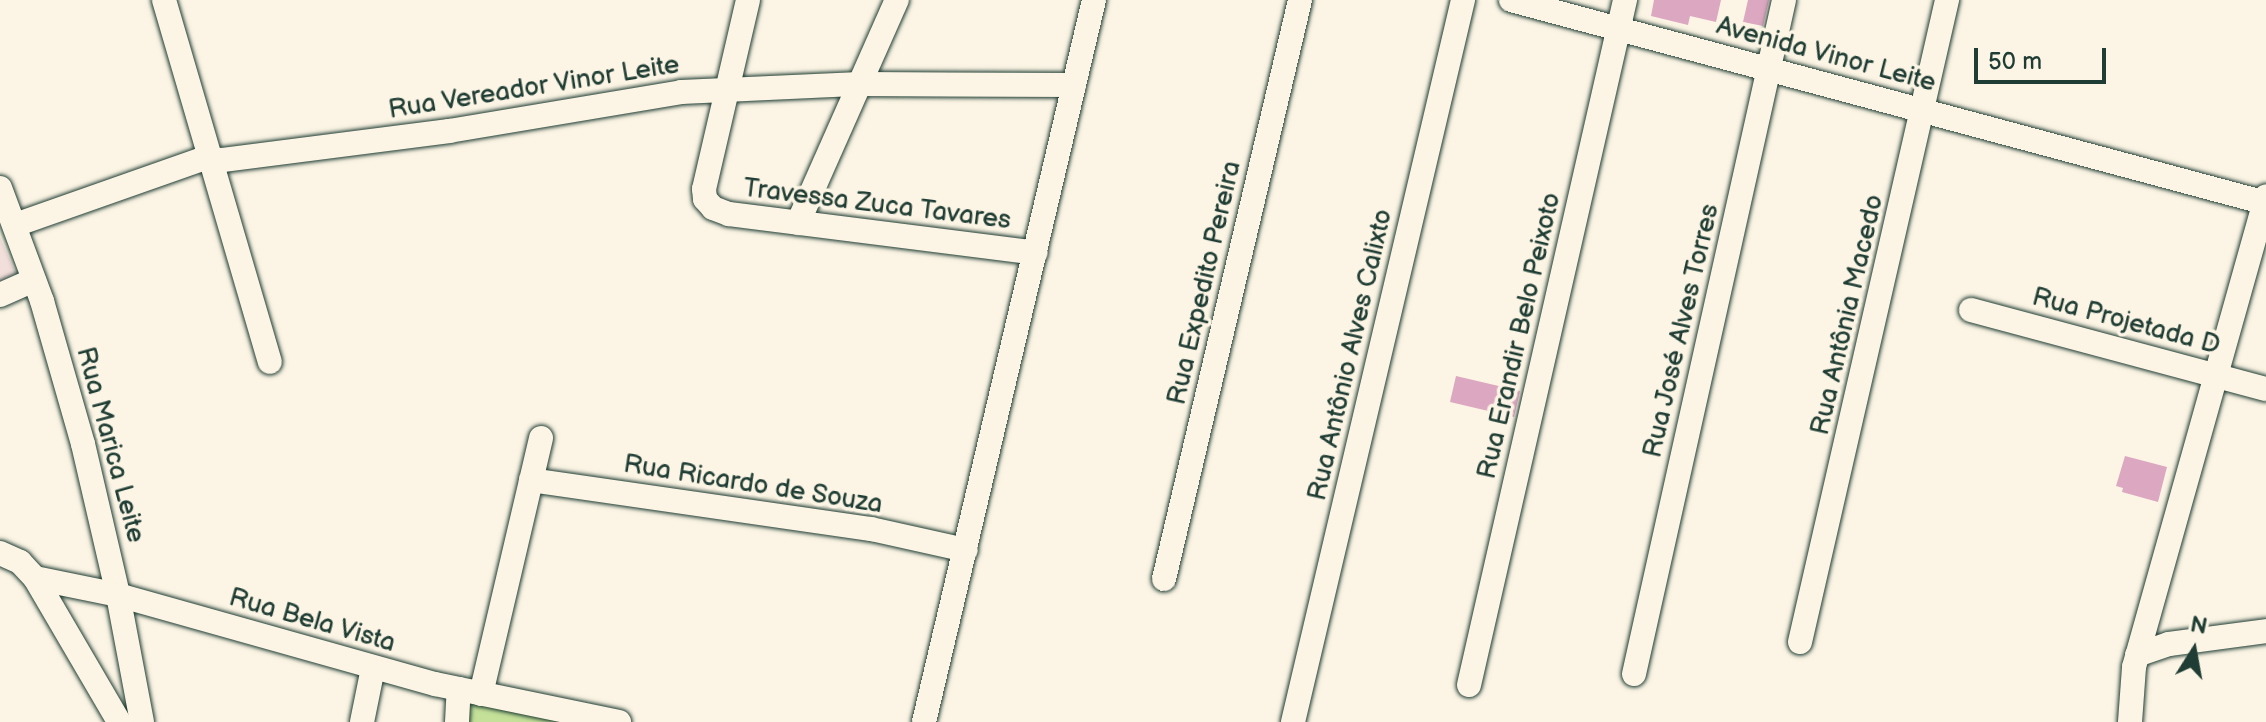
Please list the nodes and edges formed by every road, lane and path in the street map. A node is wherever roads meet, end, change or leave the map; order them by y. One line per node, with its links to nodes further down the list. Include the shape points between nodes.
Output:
1 (164, 0): 17 (street)
2 (748, 0): 15 (street)
3 (897, 0): 13 (street)
4 (1094, 0): 14 (street)
5 (1300, 0): 34 (street, Rua Expedito Pereira)
6 (1463, 0): 50 (street, Rua Antônio Alves Calixto)
7 (1511, 0): 11 (street, Avenida Vinor Leite)
8 (1625, 0): 11 (street, Rua Erandir Belo Peixoto)
9 (1784, 0): 12 (street, Rua José Alves Torres)
10 (1947, 0): 16 (street, Rua Antônia Macedo)
11 (1618, 29): 12 (street, Avenida Vinor Leite); 41 (street, Rua Erandir Belo Peixoto)
12 (1769, 69): 16 (street, Avenida Vinor Leite); 40 (street, Rua José Alves Torres)
13 (858, 84): 14 (street, Rua Vereador Vinor Leite); 15 (street, Rua Vereador Vinor Leite); 20 (street)
14 (1074, 85): 22 (street)
15 (730, 90): 17 (street, Rua Vereador Vinor Leite, via 681,92 449,131); 20 (street, Travessa Zuca Tavares, via 705,199 729,214)
16 (1924, 110): 19 (street, Avenida Vinor Leite); 37 (street, Rua Antônia Macedo)
17 (213, 159): 21 (street, Rua Vereador Vinor Leite); 26 (street)
18 (0, 188): 21 (street, Rua Marica Leite)
19 (2265, 201): 27 (street)
20 (798, 223): 22 (street, Travessa Zuca Tavares)
21 (15, 225): 23 (street, Rua Marica Leite)
22 (1036, 253): 31 (street)
23 (34, 280): 24 (street); 35 (street, Rua Marica Leite, via 83,444)
24 (0, 295)
25 (1971, 310): 27 (street, Rua Projetada D)
26 (270, 362)
27 (2216, 375): 28 (street, Rua Projetada D); 38 (street)
28 (2266, 389)
29 (541, 438): 30 (street)
30 (531, 480): 31 (street, Rua Ricardo de Souza, via 871,529); 42 (street)
31 (966, 550): 49 (street)
32 (0, 553): 33 (street, Rua Bela Vista, via 20,562)
33 (35, 578): 35 (street, Rua Bela Vista); 44 (street)
34 (1164, 579)
35 (118, 595): 39 (street, Rua Bela Vista); 45 (street, Rua Marica Leite)
36 (2266, 631): 38 (street, via 2169,644)
37 (1800, 642)
38 (2137, 655): 51 (street)
39 (373, 668): 42 (street, Rua Bela Vista); 46 (street)
40 (1634, 674)
41 (1469, 685)
42 (470, 692): 43 (street, Rua Bela Vista); 47 (street)
43 (584, 718): 48 (street, Rua Bela Vista)
44 (119, 722)
45 (142, 722)
46 (362, 722)
47 (457, 722)
48 (619, 722)
49 (924, 722)
50 (1293, 722)
51 (2130, 722)

